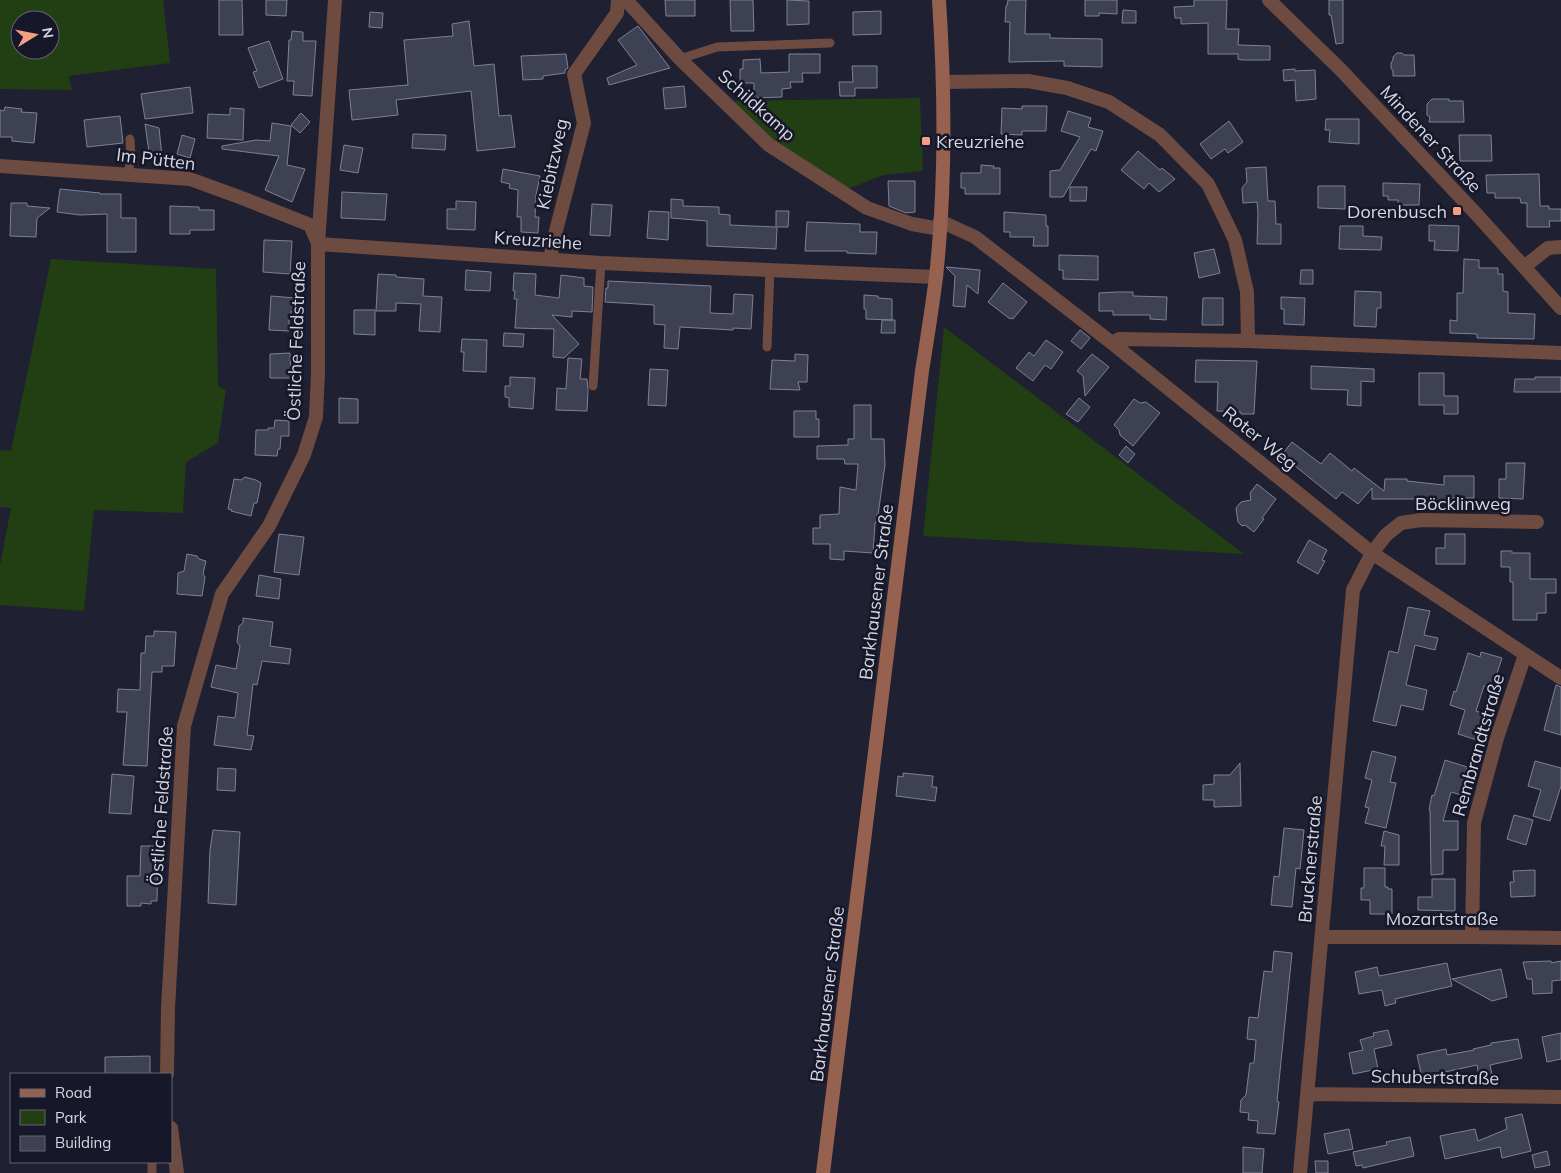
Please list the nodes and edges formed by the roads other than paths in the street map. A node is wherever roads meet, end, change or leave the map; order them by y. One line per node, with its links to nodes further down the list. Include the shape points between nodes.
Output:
1 (335, 0): 13 (street, Östliche Feldstraße)
2 (618, 0): 15 (street, Kiebitzweg, via 617,13 574,74 584,123)
3 (626, 0): 7 (street, Schildkamp)
4 (1269, 0): 17 (street, Mindener Straße, via 1340,69)
5 (939, 7): 8 (main road, Barkhausener Straße)
6 (830, 43): 7 (lane, via 717,47)
7 (680, 59): 12 (street, Schildkamp, via 769,145 867,208 912,224)
8 (944, 82): 12 (main road, Barkhausener Straße); 21 (street, via 1028,81 1067,88 1109,102 1160,135 1208,184 1235,240 1247,292)
9 (130, 138): 11 (lane)
10 (0, 166): 11 (street, Im Pütten)
11 (128, 174): 13 (street, Im Pütten, via 190,179 242,198 310,225)
12 (940, 225): 19 (main road, Barkhausener Straße); 22 (street, Roter Weg, via 975,237)
13 (318, 244): 15 (street, Kreuzriehe); 33 (street, Östliche Feldstraße, via 316,417 304,455 269,526 222,594 184,726)
14 (1561, 247): 17 (street, via 1548,248)
15 (550, 259): 16 (street, Kreuzriehe)
16 (600, 263): 18 (street, Kreuzriehe); 25 (lane)
17 (1524, 267): 20 (street, Mindener Straße)
18 (770, 270): 19 (street, Kreuzriehe); 23 (lane)
19 (936, 277): 38 (main road, Barkhausener Straße)
20 (1561, 308)
21 (1248, 341): 22 (street, via 1119,339); 24 (street)
22 (1112, 343): 27 (street, Roter Weg)
23 (767, 347)
24 (1561, 353)
25 (594, 386)
26 (1538, 522): 27 (street, Böcklinweg, via 1421,520 1401,523 1386,534)
27 (1372, 553): 28 (street, Roter Weg); 30 (street, Brucknerstraße, via 1353,590)
28 (1525, 655): 29 (street, Roter Weg); 31 (street, Rembrandtstraße, via 1497,738 1474,823)
29 (1561, 678)
30 (1322, 937): 31 (street, Mozartstraße); 34 (street, Brucknerstraße)
31 (1472, 937): 32 (street, Mozartstraße)
32 (1561, 938)
33 (167, 1073)
34 (1308, 1094): 35 (street, Schubertstraße); 39 (street, Brucknerstraße)
35 (1561, 1097)
36 (172, 1137): 37 (street)
37 (177, 1173)
38 (824, 1173)
39 (1300, 1173)

